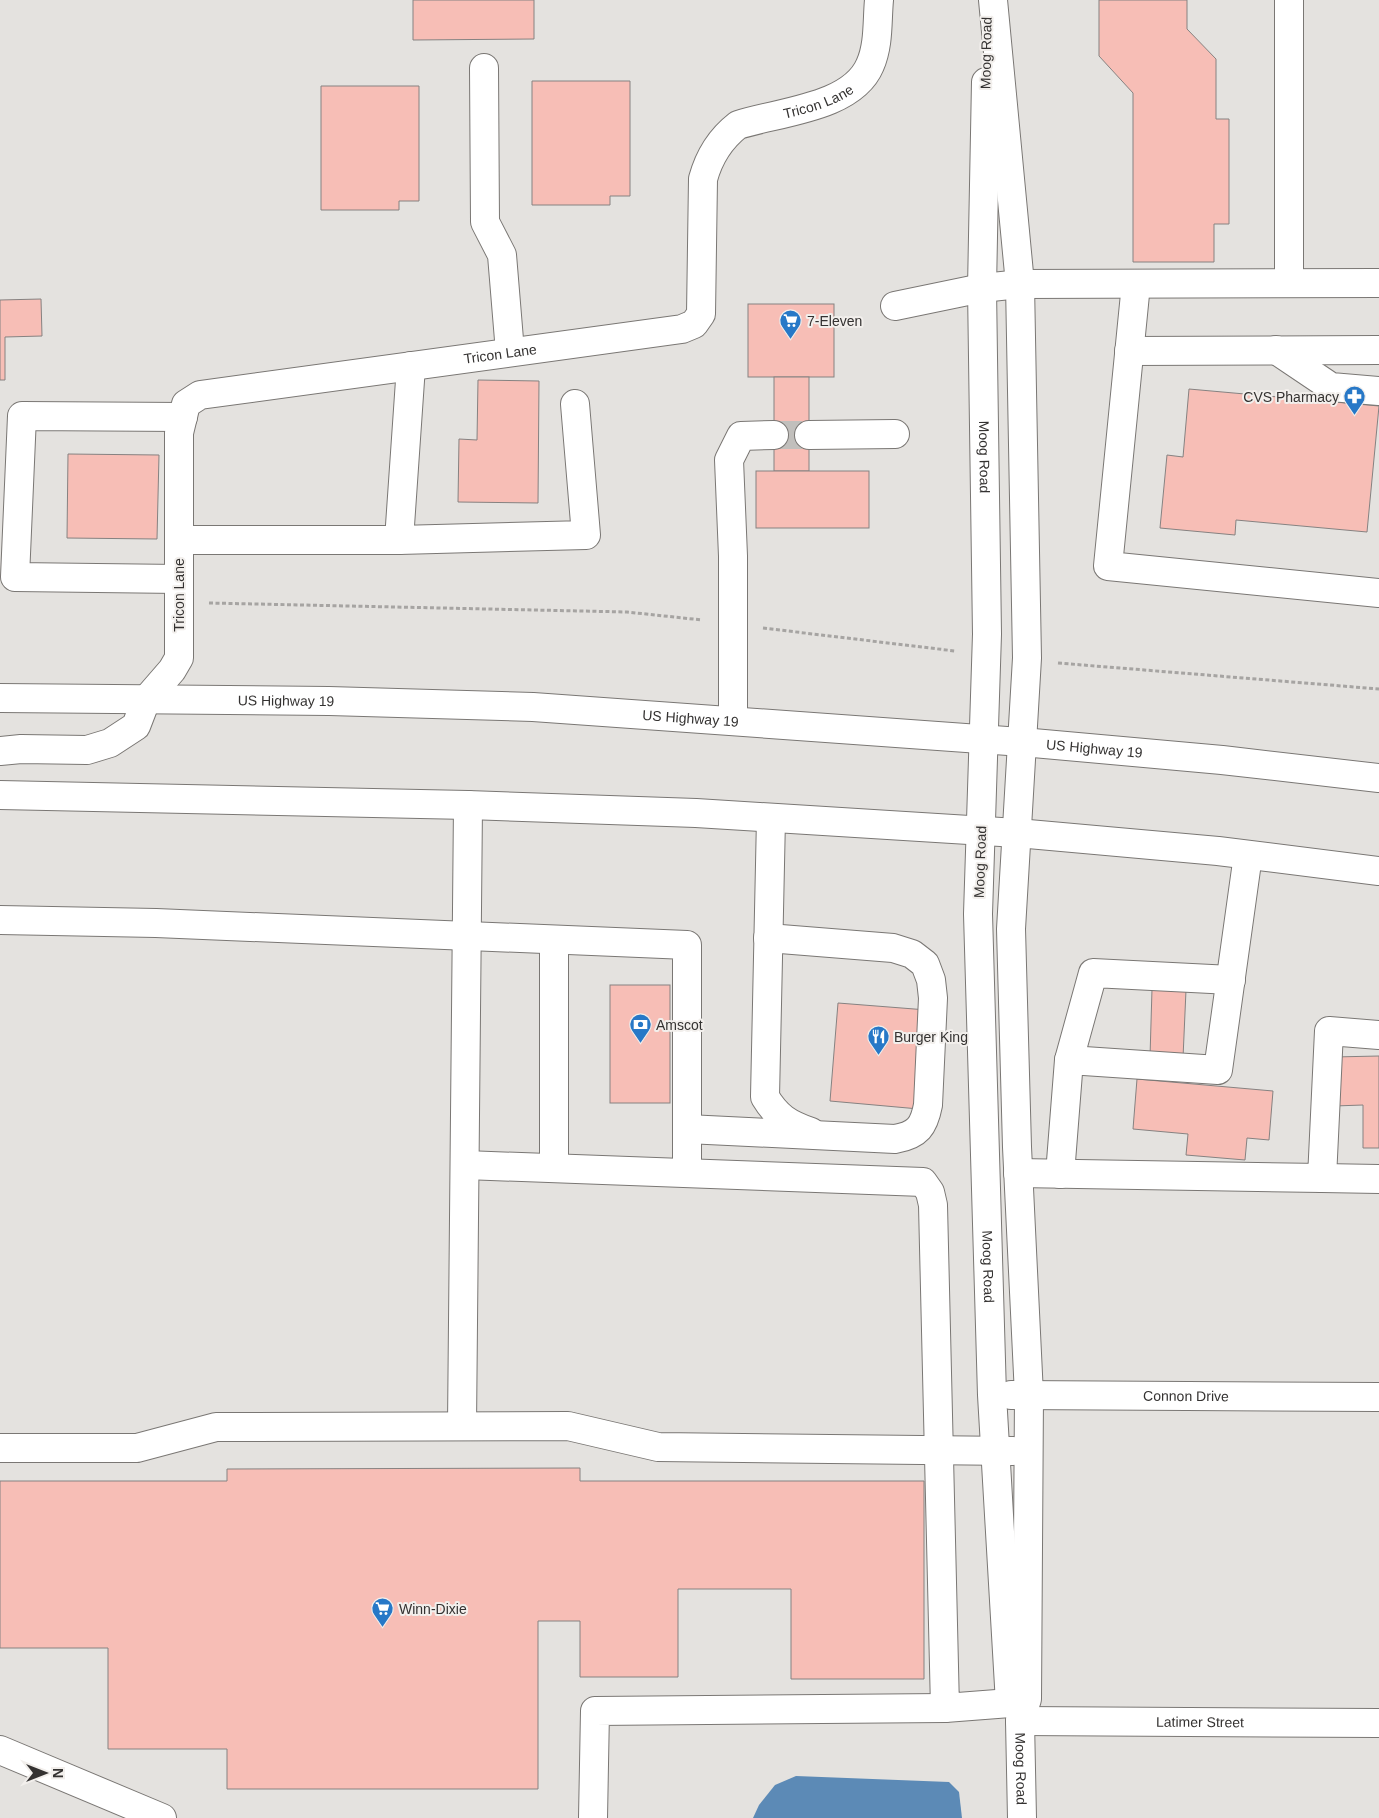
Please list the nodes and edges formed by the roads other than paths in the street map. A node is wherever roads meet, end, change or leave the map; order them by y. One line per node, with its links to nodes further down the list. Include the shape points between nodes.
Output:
1 (879, 0): 15 (main road, Tricon Lane, via 870,66 851,89 824,103 738,124 726,134 707,163 703,179 701,314 694,324 682,329)
2 (987, 0): 10 (main road, Moog Road)
3 (993, 0): 6 (main road, Moog Road)
4 (1289, 0): 8 (main road)
5 (484, 68): 15 (main road, via 485,222 502,255)
6 (1020, 284): 7 (main road); 10 (main road); 31 (main road, Moog Road, via 1027,658)
7 (1136, 284): 8 (main road); 14 (main road)
8 (1289, 284): 9 (main road)
9 (1379, 284)
10 (982, 288): 11 (main road); 30 (main road, Moog Road, via 987,631)
11 (895, 306)
12 (1276, 350): 13 (main road); 14 (main road); 17 (main road, via 1331,387)
13 (1379, 350)
14 (1130, 351): 26 (main road, via 1108,566)
15 (510, 352): 16 (main road, Tricon Lane)
16 (411, 366): 19 (main road, Tricon Lane, via 200,395 186,404); 24 (main road)
17 (1379, 391)
18 (575, 404): 24 (main road, via 586,535)
19 (183, 417): 23 (main road, Tricon Lane, via 179,433); 25 (main road, via 22,416 15,577)
20 (896, 434): 22 (main road)
21 (774, 435): 29 (main road, via 741,436 729,460 734,556)
22 (809, 435)
23 (179, 540): 24 (main road); 25 (main road, Tricon Lane)
24 (399, 540)
25 (179, 591): 28 (main road, Tricon Lane, via 179,658)
26 (1379, 593)
27 (0, 698): 28 (main road, US Highway 19)
28 (146, 700): 29 (main road, US Highway 19, via 523,707); 32 (main road, Tricon Lane, via 136,726 110,743 87,750)
29 (733, 721): 30 (main road, US Highway 19)
30 (984, 740): 31 (main road, US Highway 19); 37 (main road, Moog Road)
31 (1022, 742): 33 (main road, US Highway 19); 38 (main road, Moog Road)
32 (0, 751)
33 (1379, 778)
34 (0, 795): 35 (main road)
35 (468, 805): 36 (main road); 42 (main road)
36 (771, 818): 37 (main road); 43 (main road)
37 (981, 830): 38 (main road); 57 (main road, Moog Road, via 978,914)
38 (1016, 833): 39 (main road); 53 (main road, Moog Road, via 1011,930)
39 (1248, 855): 40 (main road); 45 (main road)
40 (1379, 870)
41 (0, 920): 42 (main road)
42 (466, 936): 44 (main road); 50 (main road)
43 (768, 938): 49 (main road, via 765,1097 773,1111 786,1121); 49 (main road, via 893,948 912,954 926,964 932,980 928,1105 918,1130 896,1139)
44 (554, 940): 48 (main road, via 687,945); 51 (main road)
45 (1231, 980): 47 (main road, via 1093,973); 47 (main road, via 1218,1070)
46 (1379, 1035): 55 (main road, via 1329,1031)
47 (1069, 1060): 54 (main road)
48 (687, 1130): 49 (main road); 52 (main road)
49 (818, 1135)
50 (465, 1165): 51 (main road); 60 (main road)
51 (554, 1168): 52 (main road)
52 (687, 1173): 62 (main road, via 923,1182 930,1192 932,1205)
53 (1018, 1174): 54 (main road); 58 (main road, Moog Road)
54 (1060, 1174): 55 (main road)
55 (1322, 1178): 56 (main road)
56 (1379, 1179)
57 (992, 1395): 58 (main road, Connon Drive); 63 (main road, Moog Road)
58 (1028, 1395): 59 (main road, Connon Drive); 64 (main road, Moog Road)
59 (1379, 1397)
60 (462, 1426): 61 (main road, via 216,1427 137,1448); 62 (main road, via 568,1426 658,1447)
61 (0, 1448)
62 (938, 1450): 63 (main road); 65 (main road)
63 (995, 1450): 64 (main road); 66 (main road, Moog Road)
64 (1028, 1451): 66 (main road, Moog Road, via 1027,1699)
65 (945, 1708): 66 (main road, Latimer Street); 70 (main road, Latimer Street, via 595,1711)
66 (1015, 1712): 67 (main road, Latimer Street); 71 (main road, Moog Road)
67 (1379, 1723)
68 (0, 1750): 69 (main road)
69 (162, 1818)
70 (593, 1818)
71 (1022, 1818)

